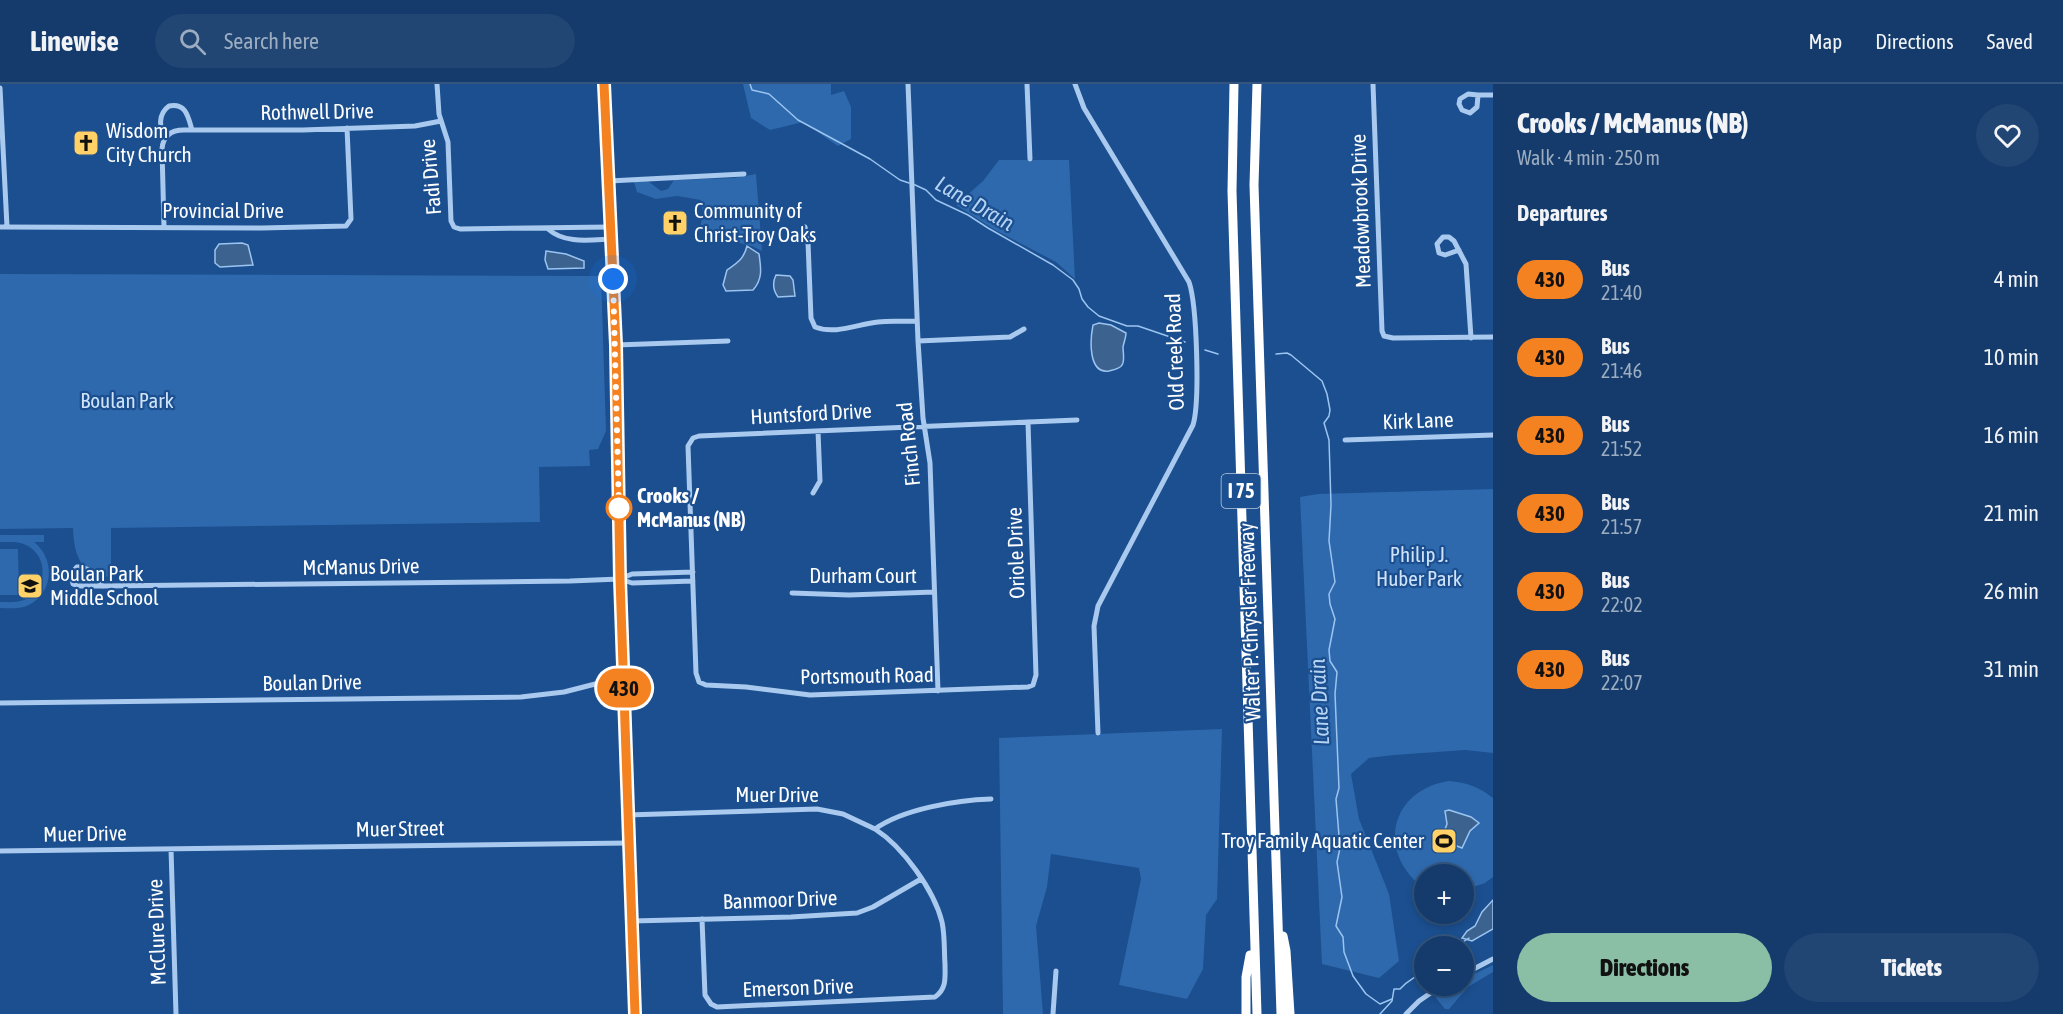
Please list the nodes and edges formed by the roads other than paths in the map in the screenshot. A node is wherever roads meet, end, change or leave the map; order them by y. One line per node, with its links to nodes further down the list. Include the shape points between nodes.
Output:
1 (436, 84): 12 (street, Fadi Drive)
2 (604, 84): 19 (main road)
3 (908, 84): 27 (street, Finch Road)
4 (1027, 84): 17 (street)
5 (1075, 84): 51 (street, Old Creek Road, via 1088,115 1189,282 1195,353 1193,425 1098,606 1094,626)
6 (1234, 84): 62 (highway, Walter P. Chrysler Freeway / I 75, via 1232,201)
7 (1257, 84): 59 (highway, Walter P. Chrysler Freeway / I 75, via 1254,185)
8 (1374, 84): 30 (street, Meadowbrook Drive, via 1382,331 1384,336 1393,338)
9 (0, 88): 13 (street)
10 (1478, 95): 11 (street)
11 (1493, 95)
12 (441, 121): 14 (street, Rothwell Drive, via 415,126); 24 (street, Fadi Drive, via 448,142 451,221 457,229)
13 (2, 124): 20 (street)
14 (347, 128): 15 (street, Rothwell Drive); 21 (street, Provincial Drive, via 351,219 346,226)
15 (192, 130): 16 (street, Rothwell Drive, via 177,130); 16 (street, via 184,109 169,106 161,119)
16 (165, 138): 21 (street)
17 (1029, 159)
18 (744, 174): 19 (street)
19 (609, 181): 22 (main road)
20 (3, 227): 21 (street, Provincial Drive)
21 (164, 227)
22 (610, 227): 24 (street); 25 (main road)
23 (804, 227): 27 (street, via 815,327 825,330)
24 (548, 229): 25 (street, via 566,239)
25 (611, 239): 33 (main road)
26 (1459, 250): 30 (street, via 1468,273)
27 (917, 321): 32 (street, Finch Road)
28 (1023, 329): 32 (street, via 1010,337)
29 (1493, 337): 30 (street)
30 (1471, 338)
31 (728, 341): 33 (street)
32 (918, 341): 36 (street, Finch Road)
33 (616, 345): 42 (main road)
34 (1077, 420): 35 (street, Huntsford Drive)
35 (1028, 422): 36 (street, Huntsford Drive); 48 (street, Oriole Drive)
36 (925, 426): 37 (street, Huntsford Drive); 46 (street, Finch Road)
37 (818, 431): 40 (street, via 820,481); 41 (street, Huntsford Drive, via 699,436 691,440 688,446)
38 (1493, 435): 39 (street, Kirk Lane)
39 (1345, 440)
40 (813, 493)
41 (693, 572): 42 (street, via 632,574); 43 (street)
42 (620, 579): 43 (street, via 632,583); 44 (street, McManus Drive); 47 (main road)
43 (693, 581): 49 (street, Portsmouth Road, via 699,682 810,695)
44 (103, 586): 44 (street, McManus Drive, via 84,567 77,567 71,574 78,586)
45 (792, 592): 46 (street, Durham Court)
46 (934, 592): 49 (street, Finch Road)
47 (623, 681): 50 (street, Boulan Drive, via 521,697); 53 (main road)
48 (1034, 683): 49 (street, Portsmouth Road, via 1028,687)
49 (938, 691)
50 (0, 703)
51 (1098, 733)
52 (991, 799): 54 (street, via 924,810)
53 (627, 815): 54 (street, Muer Drive, via 817,809 843,814); 55 (main road)
54 (875, 829): 58 (street, Muer Drive, via 904,855)
55 (629, 843): 56 (street, Muer Street); 61 (main road)
56 (171, 849): 57 (street, Muer Drive); 68 (street, McClure Drive)
57 (0, 851)
58 (921, 879): 60 (street, Banmoor Drive, via 856,913); 64 (street, Muer Drive, via 942,923)
59 (1278, 914): 73 (highway, Walter P. Chrysler Freeway / I 75); 74 (highway, via 1286,951)
60 (702, 919): 61 (street, Banmoor Drive); 64 (street, Emerson Drive, via 705,995 717,1006 931,999 944,989)
61 (632, 921): 69 (main road)
62 (1254, 938): 71 (highway, via 1246,977); 72 (highway, Walter P. Chrysler Freeway / I 75)
63 (1493, 959): 65 (street)
64 (945, 962)
65 (1474, 969)
66 (1056, 970): 70 (street)
67 (1426, 996): 75 (street)
68 (176, 1014)
69 (635, 1014)
70 (1053, 1014)
71 (1246, 1014)
72 (1257, 1014)
73 (1281, 1014)
74 (1290, 1014)
75 (1406, 1014)

